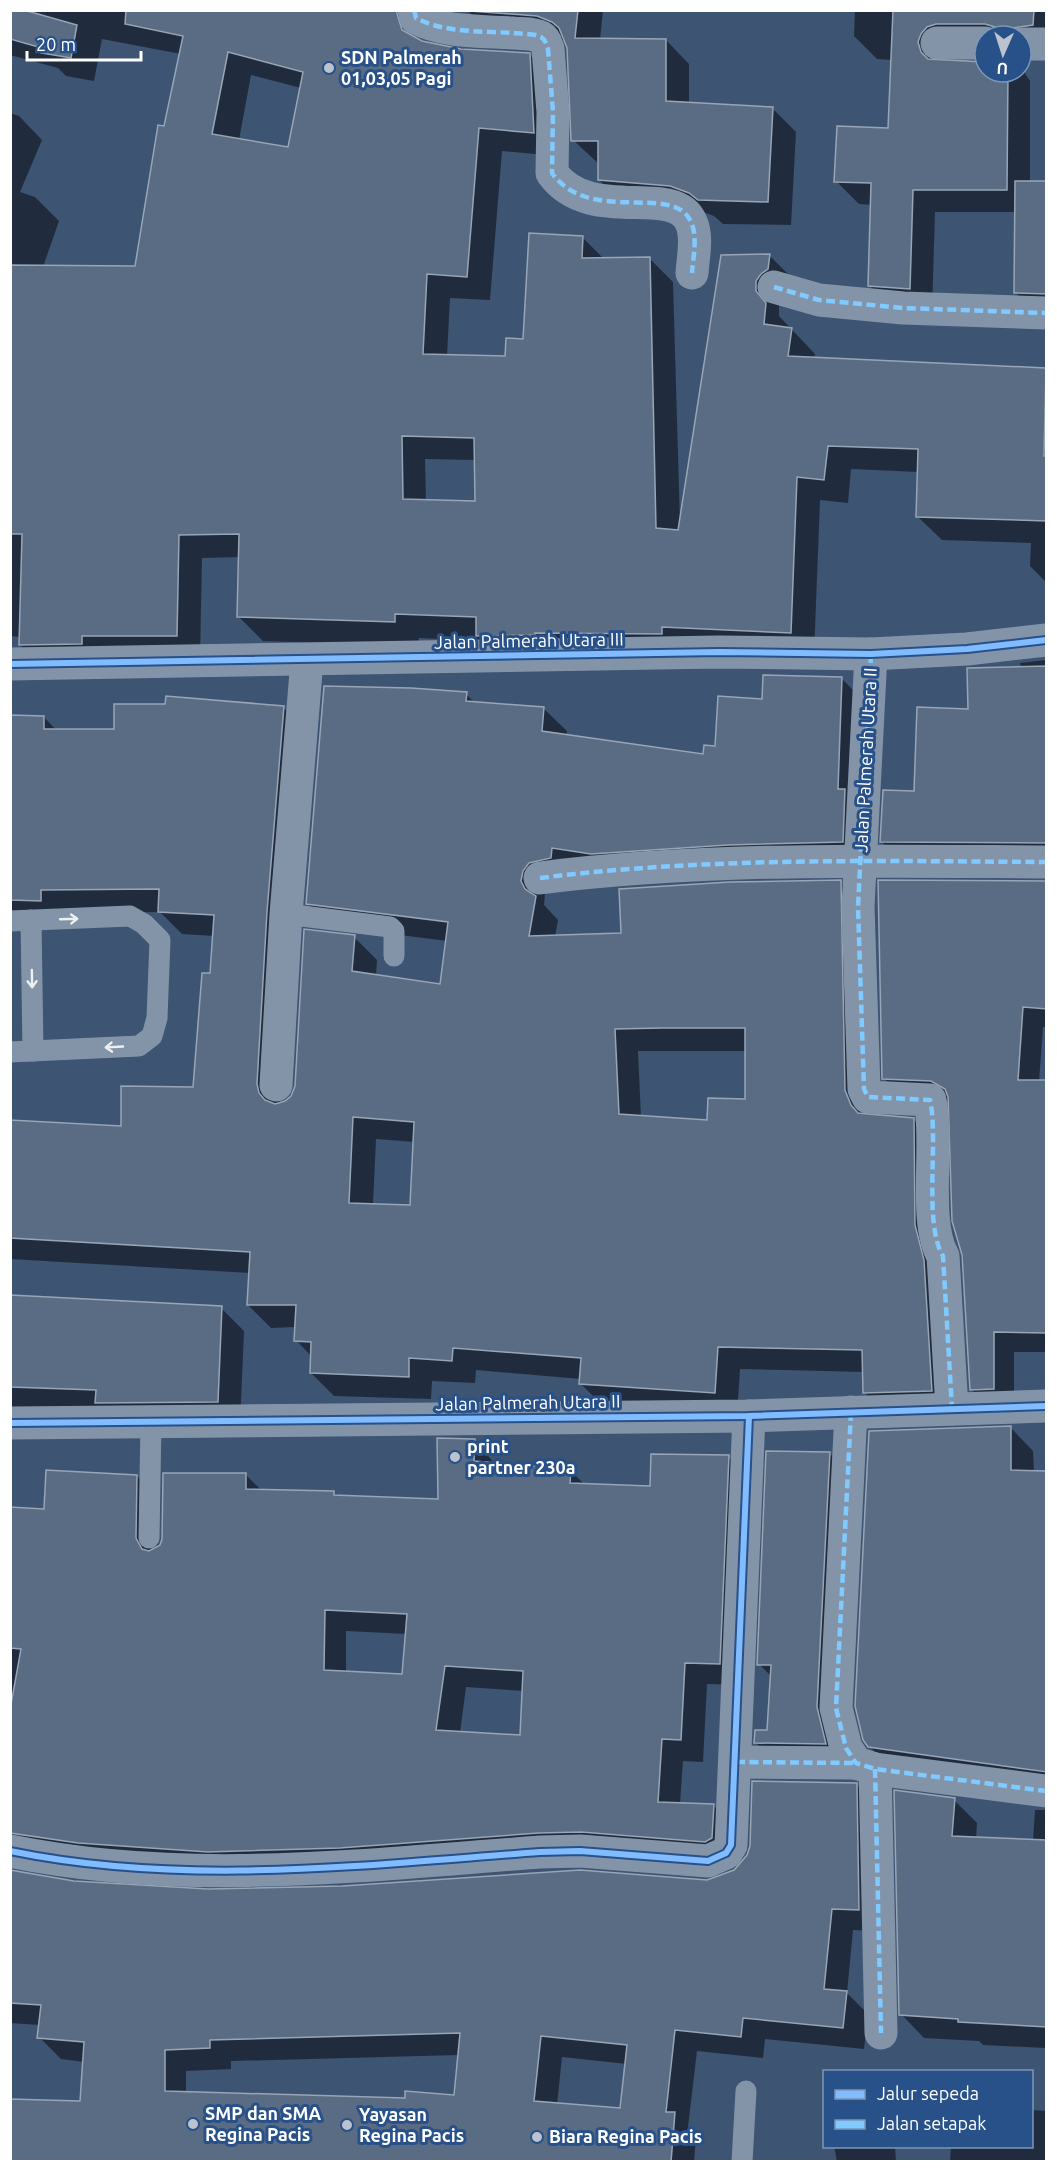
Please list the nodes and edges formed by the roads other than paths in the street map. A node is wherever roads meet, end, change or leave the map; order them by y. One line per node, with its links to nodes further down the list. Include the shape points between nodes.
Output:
1 (414, 10): 4 (street, via 416,18 424,22 452,29 532,35 545,40 553,112 552,173 585,198 607,203 667,203 684,211 694,238)
2 (937, 43): 3 (street)
3 (973, 43)
4 (692, 273)
5 (774, 286): 6 (street, via 819,300)
6 (1047, 314)
7 (1047, 640): 8 (street, Jalan Palmerah Utara III)
8 (871, 654): 9 (street, Jalan Palmerah Utara III, via 719,652); 11 (street, Jalan Palmerah Utara II)
9 (307, 660): 10 (street, Jalan Palmerah Utara III); 14 (street)
10 (10, 664)
11 (861, 861): 12 (street, Jalan Palmerah Utara II); 13 (street, via 630,869); 21 (street, via 858,907 864,1089 868,1096 930,1100 934,1214 943,1256)
12 (1047, 862)
13 (540, 878)
14 (286, 914): 16 (lane, via 390,927 394,931); 19 (street)
15 (21, 920): 17 (lane, one-way to 17); 17 (lane, one-way to 17, via 130,916 160,940 157,1018 152,1036 139,1046)
16 (394, 956)
17 (33, 1051): 18 (lane)
18 (10, 1052)
19 (276, 1085)
20 (1047, 1406): 21 (street, Jalan Palmerah Utara II)
21 (952, 1409): 22 (street, Jalan Palmerah Utara II)
22 (851, 1412): 23 (street, Jalan Palmerah Utara II); 28 (street, via 836,1708 846,1748)
23 (749, 1416): 24 (street, Jalan Palmerah Utara II); 27 (street)
24 (151, 1421): 25 (street, Jalan Palmerah Utara II); 26 (lane)
25 (10, 1423)
26 (149, 1538)
27 (736, 1762): 28 (street); 30 (street, via 731,1845 708,1861 580,1851 272,1872 84,1864)
28 (866, 1766): 29 (street); 31 (street)
29 (1047, 1791)
30 (10, 1851)
31 (881, 2033)
32 (746, 2091): 33 (lane)
33 (742, 2162)

